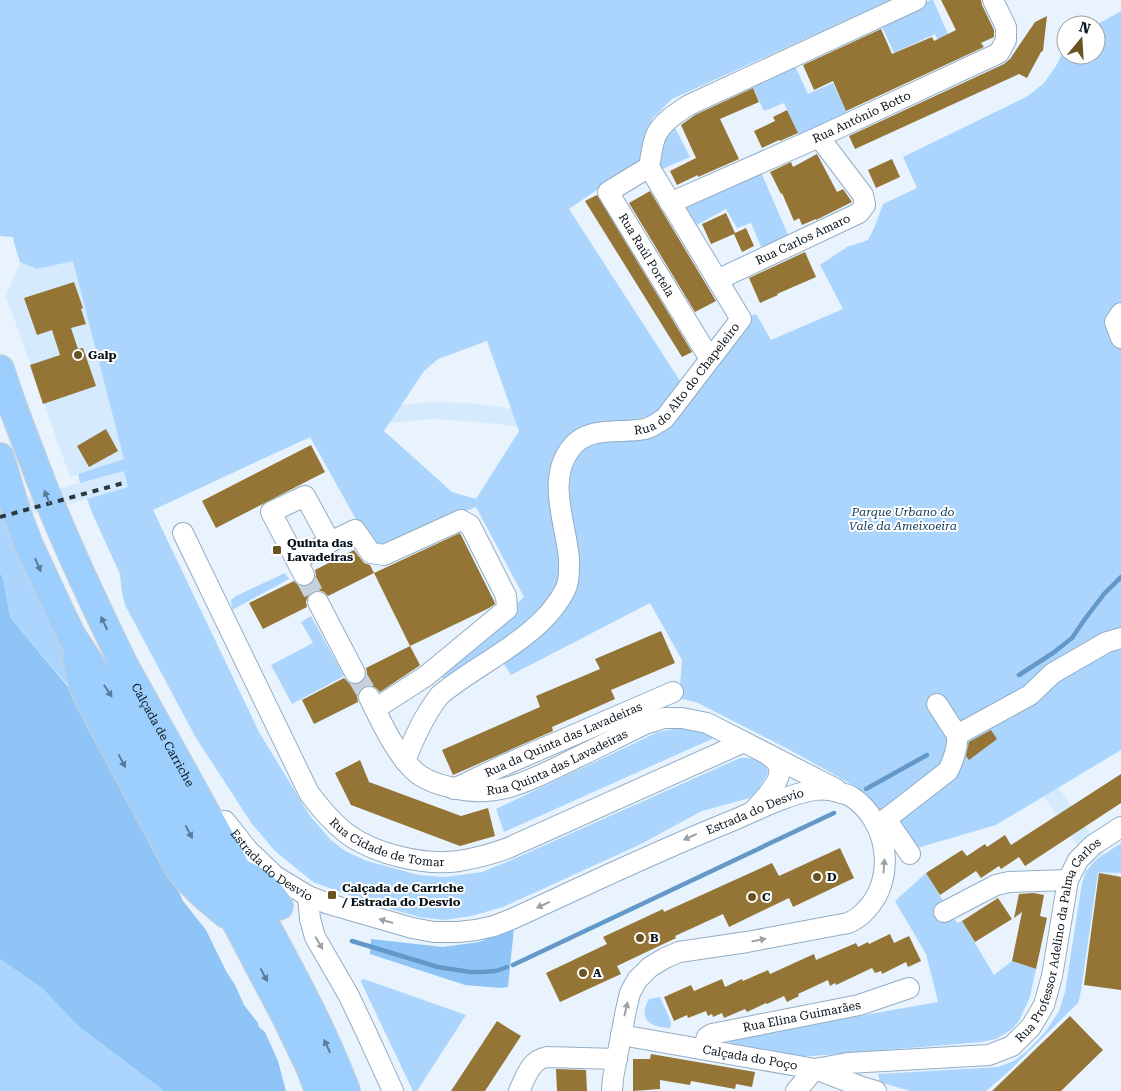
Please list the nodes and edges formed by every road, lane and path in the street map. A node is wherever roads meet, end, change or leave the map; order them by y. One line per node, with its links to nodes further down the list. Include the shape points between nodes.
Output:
1 (916, 0): 4 (street, via 675,114 656,136)
2 (993, 0): 3 (street, Rua António Botto, via 1006,27 1006,40 999,53)
3 (819, 137): 5 (street, Rua António Botto); 6 (street, Rua Carlos Amaro, via 863,195 865,205 859,213)
4 (649, 167): 5 (street, Rua do Alto do Chapeleiro); 9 (street, Rua Raúl Portela, via 608,192)
5 (670, 203): 6 (street, Rua do Alto do Chapeleiro)
6 (717, 280): 9 (street, Rua do Alto do Chapeleiro, via 741,319)
7 (1121, 313): 8 (street, via 1115,322)
8 (1121, 338)
9 (710, 359): 24 (street, Rua do Alto do Chapeleiro, via 665,418 654,426 594,433 581,438 571,448 563,461 558,495 568,549 566,587 558,601 528,634 440,696 414,737)
10 (0, 369): 20 (highway, Calçada de Carriche, one-way to 10, via 108,633 53,512)
11 (0, 457): 15 (highway, Calçada de Carriche, one-way to 15, via 29,545)
12 (183, 533): 22 (street, Rua Cidade de Tomar, via 309,793 324,814 346,833 383,851 433,862 484,856)
13 (330, 542): 13 (street, Rua Quinta das Lavadeiras, via 300,567 271,512 305,496); 24 (street, Rua Quinta das Lavadeiras, via 355,530 371,553 384,555 461,520 470,524 506,596 507,609 426,676 372,703)
14 (318, 602): 17 (street)
15 (72, 636): 30 (highway, one-way to 30, via 89,699); 32 (highway, Calçada de Carriche, one-way to 32, via 143,745)
16 (1121, 638): 21 (street, via 1107,642 1053,672 1030,695)
17 (355, 673)
18 (673, 692): 25 (street, Rua da Quinta das Lavadeiras)
19 (937, 704): 21 (street)
20 (159, 728): 28 (highway, via 197,786); 33 (highway, Calçada de Carriche)
21 (957, 735): 31 (street, via 956,750 948,771 886,819)
22 (744, 742): 23 (street, Rua Quinta das Lavadeiras); 25 (street, Rua Quinta das Lavadeiras, via 707,723 664,718 645,724 533,780 482,792)
23 (767, 754): 26 (street); 27 (street, via 778,764 779,774 769,794)
24 (405, 761): 25 (street, Rua Quinta das Lavadeiras, via 421,776)
25 (454, 788)
26 (851, 796): 27 (street, Estrada do Desvio, via 818,789); 40 (street, Estrada do Desvio, one-way to 26, via 630,993 637,980 665,958 679,952 848,923 867,910 882,880 886,864 884,846 868,811)
27 (752, 812): 35 (street, Estrada do Desvio, one-way to 35, via 512,919 476,930 434,932 412,928)
28 (225, 821): 35 (street, Estrada do Desvio, via 274,876)
29 (1121, 827): 34 (street, Rua Professor Adelino da Palma Carlos, via 1092,845 1078,860)
30 (162, 835): 32 (highway, via 181,856); 38 (highway, via 183,874 230,916)
31 (910, 854)
32 (206, 864): 33 (highway); 38 (highway, Calçada de Carriche)
33 (239, 873): 36 (highway, via 261,885); 45 (highway, Calçada de Carriche, one-way to 33, via 309,1006)
34 (1068, 880): 37 (street, via 1009,882); 43 (street, Rua Professor Adelino da Palma Carlos, via 1044,1005 1031,1027 1012,1046 989,1055 848,1063)
35 (308, 896): 46 (street, one-way to 46, via 315,936 349,996)
36 (279, 906)
37 (944, 912)
38 (242, 932): 44 (highway, Calçada de Carriche, one-way to 44, via 286,1017)
39 (908, 988): 41 (street, Rua Elina Guimarães, via 859,1005 718,1032 706,1037)
40 (621, 1036): 41 (street, Calçada do Poço); 42 (street, Estrada do Desvio)
41 (702, 1049): 43 (street, Calçada do Poço)
42 (617, 1059): 47 (street, via 541,1058 532,1065); 48 (street, Estrada do Desvio)
43 (815, 1069): 49 (street); 50 (street, Calçada do Poço)
44 (319, 1091)
45 (346, 1091)
46 (393, 1091)
47 (519, 1091)
48 (612, 1091)
49 (796, 1091)
50 (876, 1091)

